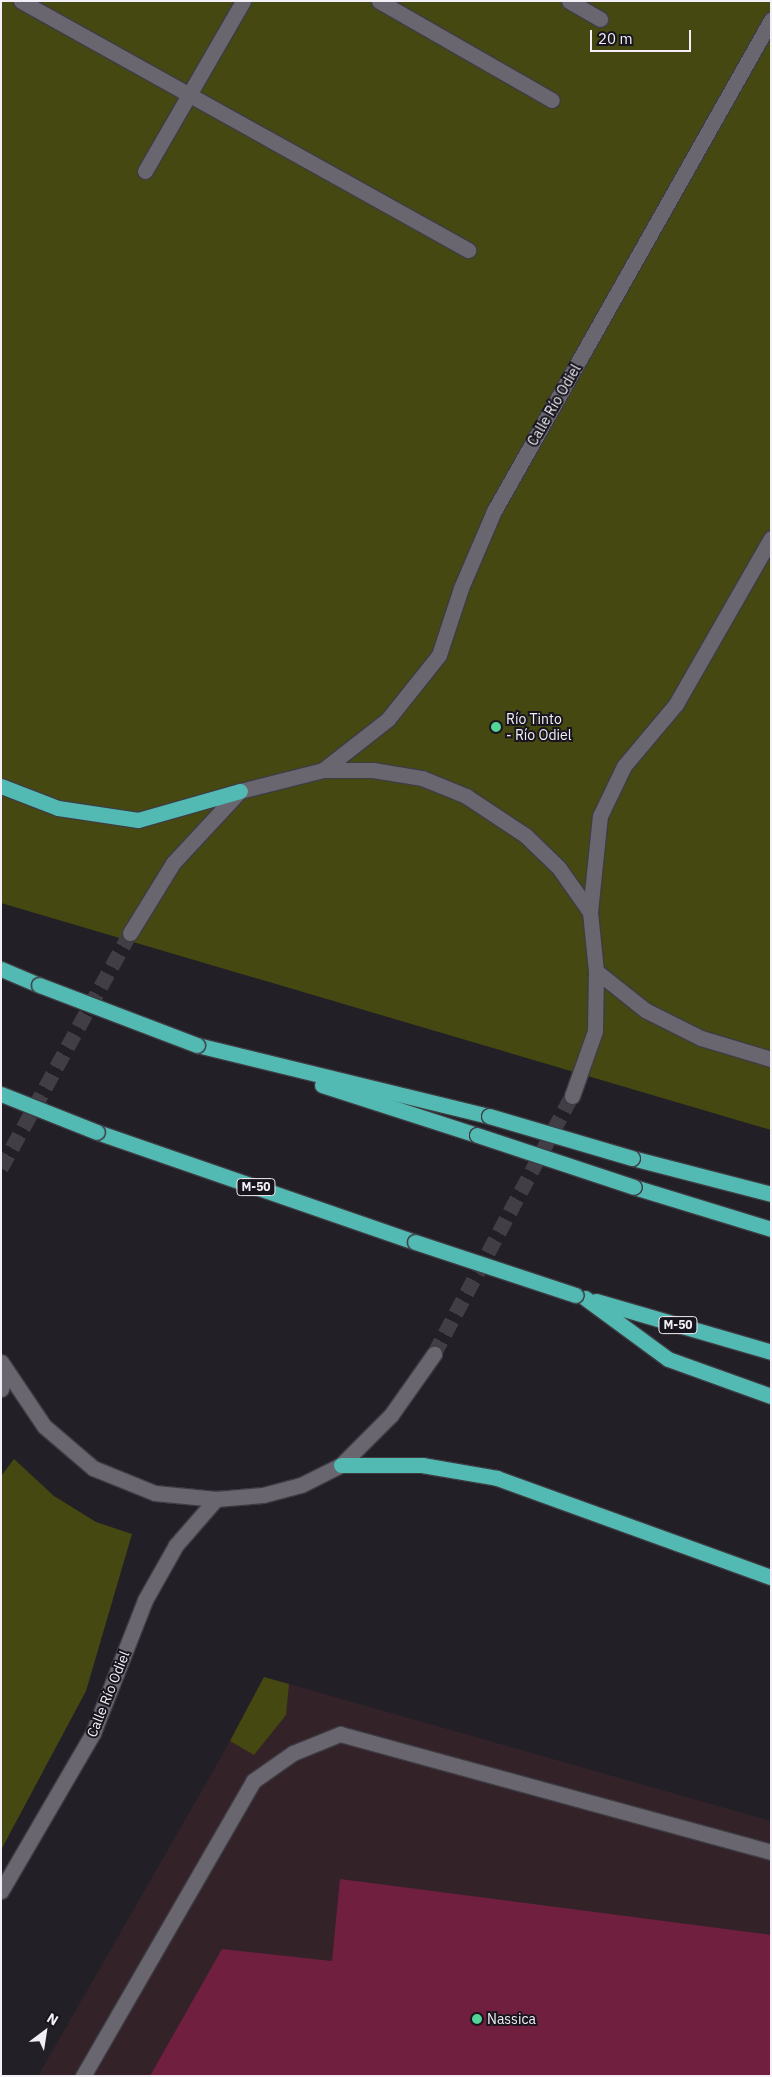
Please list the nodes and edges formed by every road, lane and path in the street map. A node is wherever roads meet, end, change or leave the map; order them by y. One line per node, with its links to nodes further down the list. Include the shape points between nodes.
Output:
1 (21, 1): 7 (street)
2 (243, 1): 7 (street)
3 (379, 1): 8 (street)
4 (569, 1): 5 (street)
5 (600, 19)
6 (771, 20): 12 (street, Calle Río Odiel, via 494,511 461,588 439,655 388,719)
7 (190, 95): 9 (street); 10 (street)
8 (552, 100)
9 (145, 171)
10 (468, 250)
11 (771, 538): 15 (street, via 676,704 624,766 600,816)
12 (323, 770): 14 (street); 15 (street, via 373,770 422,778 466,796 525,835 559,868)
13 (1, 786): 14 (highway, via 58,808 138,820)
14 (240, 791): 16 (street, via 173,863)
15 (590, 912): 18 (street)
16 (130, 933)
17 (1, 969): 19 (highway, bridge)
18 (596, 971): 20 (street, via 645,1010 693,1034); 22 (street, via 595,1031)
19 (197, 1045): 23 (highway, bridge, via 489,1116); 24 (highway, bridge)
20 (771, 1059)
21 (1, 1094): 25 (highway, M-50, bridge, via 97,1132)
22 (572, 1096)
23 (771, 1194)
24 (771, 1230)
25 (580, 1297): 26 (highway, M-50); 30 (highway, via 668,1359)
26 (771, 1352)
27 (434, 1354): 31 (street, via 390,1415)
28 (3, 1366): 29 (street); 32 (street, via 44,1426 92,1468 155,1493)
29 (1, 1389)
30 (771, 1396)
31 (341, 1464): 32 (street, via 301,1485 263,1495); 33 (highway, via 422,1465 497,1478)
32 (216, 1499): 37 (street, Calle Río Odiel, via 176,1545 145,1600 93,1733)
33 (716, 1560): 34 (highway); 35 (highway)
34 (771, 1577)
35 (771, 1583)
36 (771, 1852): 38 (street, via 340,1734 293,1752 253,1781)
37 (1, 1891)
38 (83, 2076)

